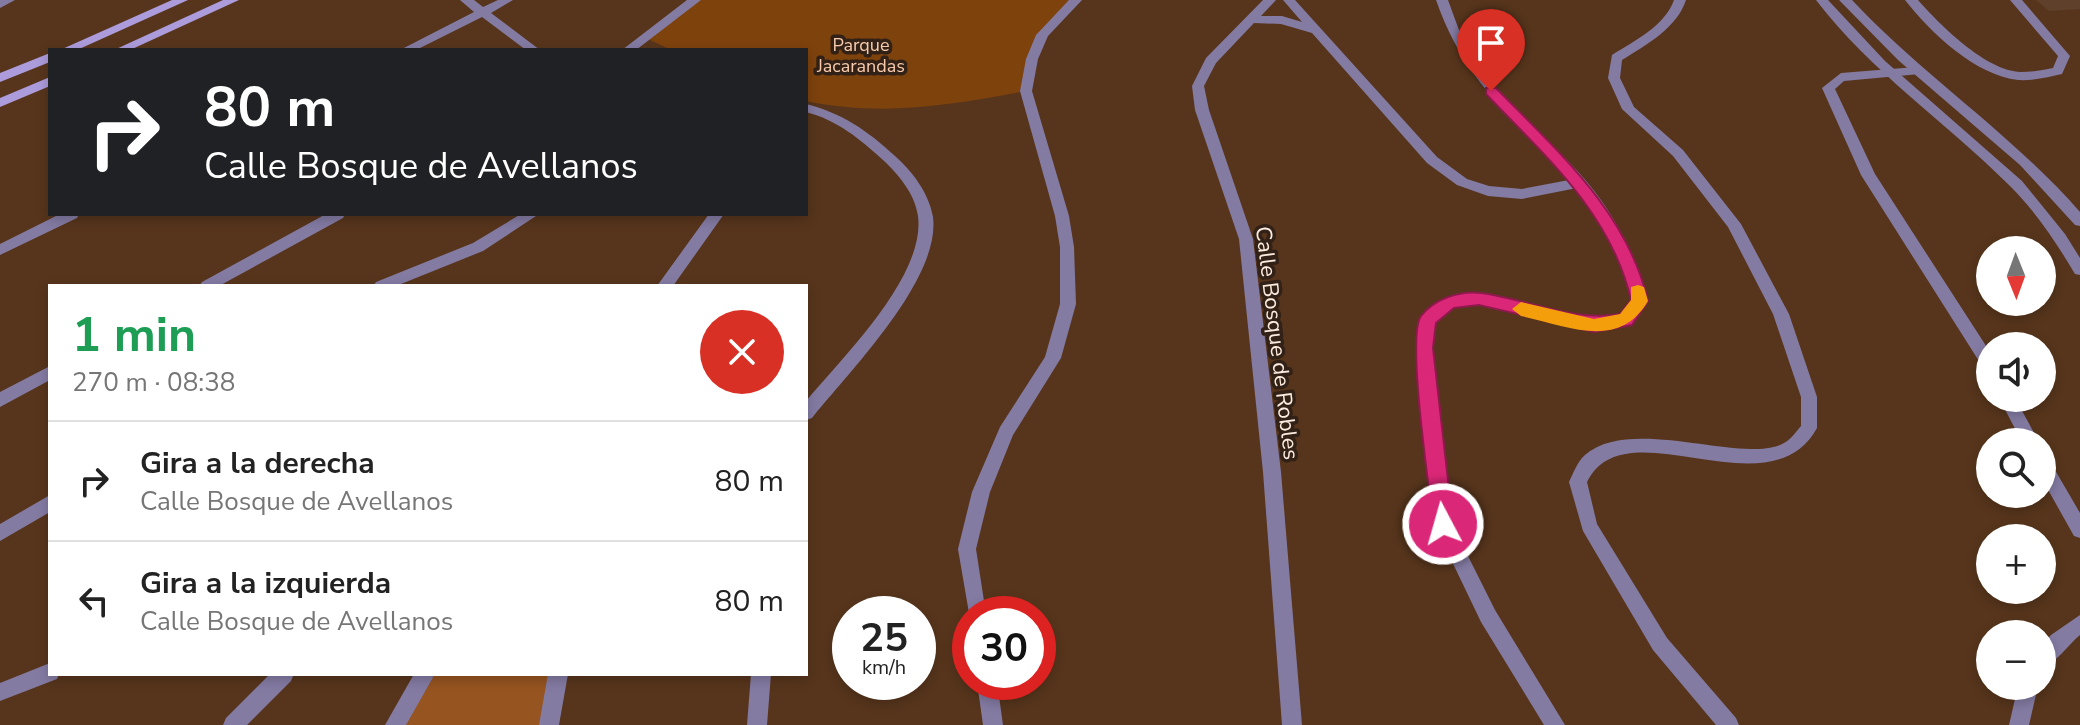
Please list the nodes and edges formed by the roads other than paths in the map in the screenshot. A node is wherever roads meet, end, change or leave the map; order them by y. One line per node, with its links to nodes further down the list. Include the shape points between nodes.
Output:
1 (9, 0): 16 (street)
2 (182, 0): 20 (main road)
3 (233, 0): 21 (main road)
4 (466, 0): 17 (street)
5 (507, 0): 17 (street)
6 (695, 0): 24 (street)
7 (1076, 0): 51 (street, via 1042,35 1026,91 1062,216 1068,304 1053,358 1006,432 981,492 967,549)
8 (1270, 0): 18 (street, Calle Bosque de Robles)
9 (1289, 0): 19 (street)
10 (1442, 0): 32 (street, via 1450,30 1472,70)
11 (1680, 0): 69 (street, via 1680,7 1648,37 1616,58 1614,78 1629,109 1678,153 1734,224 1781,314 1809,397 1809,428 1789,450 1750,457 1662,447 1618,449 1592,459 1578,482 1589,526 1660,644)
12 (1822, 0): 27 (street)
13 (1845, 0): 26 (street)
14 (1911, 0): 15 (street, via 1932,23 1994,68 2019,76 2058,71 2064,56)
15 (2016, 0)
16 (0, 4)
17 (483, 12): 22 (street); 23 (street)
18 (1251, 19): 19 (street, via 1282,20); 67 (street, Calle Bosque de Robles, via 1210,61 1198,86 1246,239)
19 (1317, 31): 32 (street, via 1432,160 1462,182 1522,194)
20 (71, 48)
21 (125, 48)
22 (410, 48)
23 (531, 48)
24 (631, 48)
25 (48, 58): 28 (main road)
26 (1916, 71): 27 (street); 37 (street, via 1998,136)
27 (1890, 73): 39 (street, via 2020,184 2045,212); 43 (street, via 1841,77 1828,88 1868,175)
28 (0, 78)
29 (48, 82): 30 (main road)
30 (0, 103)
31 (808, 108): 46 (street, via 852,125 898,166 918,192 927,222 922,251 902,293)
32 (1580, 183): 68 (street, via 1632,268 1640,301 1625,320 1594,325 1479,299 1450,302 1428,321 1424,348 1443,524 1488,616)
33 (68, 216): 38 (street)
34 (334, 216): 40 (street)
35 (529, 216): 41 (street, via 478,247)
36 (716, 216): 42 (street)
37 (2080, 221)
38 (0, 250)
39 (2080, 270)
40 (211, 284)
41 (386, 284)
42 (666, 284)
43 (1976, 343)
44 (48, 373): 45 (street)
45 (0, 400)
46 (808, 410)
47 (2056, 488): 49 (street)
48 (48, 504): 50 (street)
49 (2080, 530)
50 (0, 533)
51 (974, 596)
52 (2080, 624): 53 (street)
53 (2056, 646)
54 (48, 673): 59 (street)
55 (282, 676): 62 (street)
56 (424, 676): 63 (street)
57 (558, 676): 64 (street)
58 (761, 676): 65 (street)
59 (0, 692)
60 (990, 700): 66 (street)
61 (2025, 700): 70 (street)
62 (233, 725)
63 (395, 725)
64 (549, 725)
65 (757, 725)
66 (993, 725)
67 (1292, 725)
68 (1555, 725)
69 (1729, 725)
70 (2019, 725)

